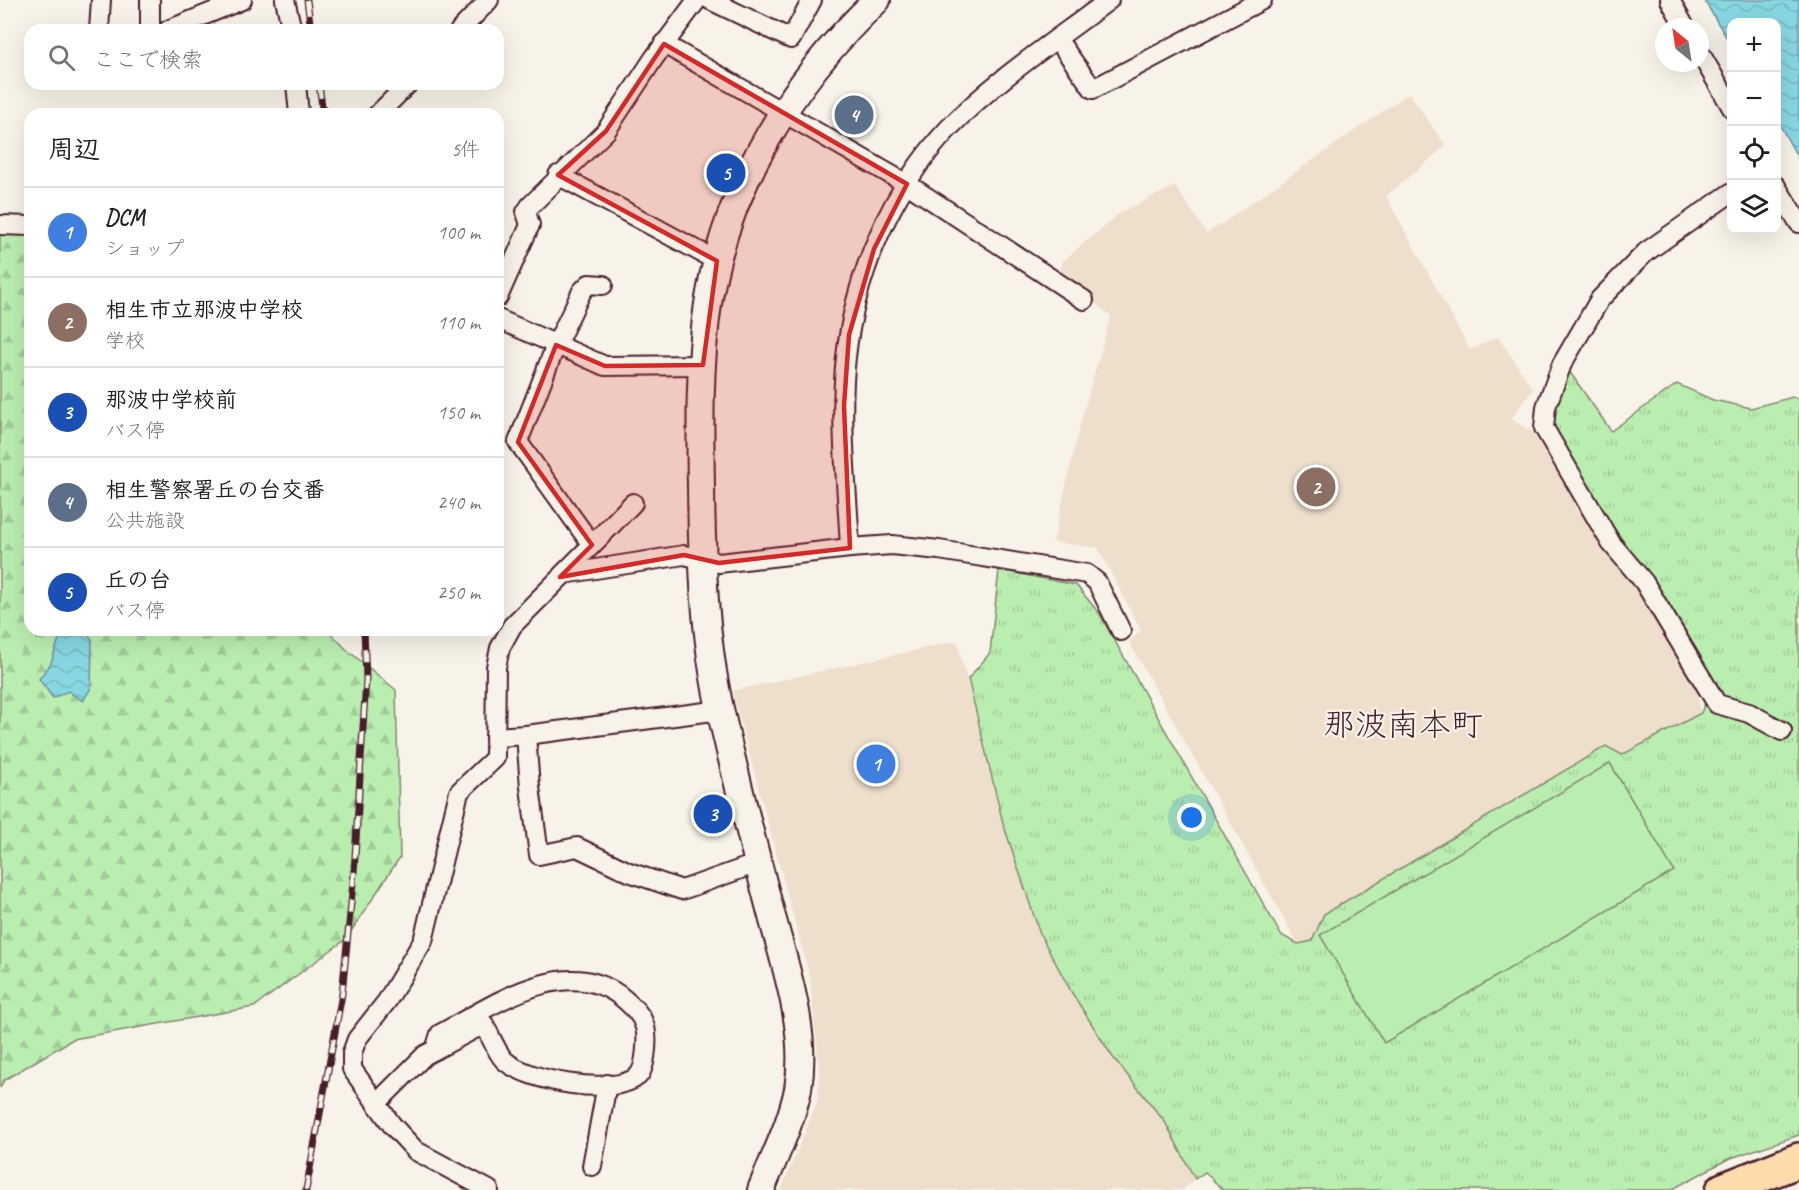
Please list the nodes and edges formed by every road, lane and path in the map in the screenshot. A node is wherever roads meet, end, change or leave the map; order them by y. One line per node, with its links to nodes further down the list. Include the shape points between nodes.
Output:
1 (101, 0): 14 (street)
2 (150, 0): 15 (street)
3 (242, 0): 16 (street)
4 (285, 0): 17 (street)
5 (489, 0): 18 (street)
6 (697, 0): 20 (street)
7 (710, 0): 8 (street, via 791,39)
8 (812, 0)
9 (877, 0): 27 (street, via 842,33)
10 (1109, 0): 19 (street)
11 (1262, 0): 19 (street, via 1093,89)
12 (1670, 0): 13 (street)
13 (1680, 18)
14 (99, 24)
15 (150, 24)
16 (183, 24)
17 (291, 24)
18 (466, 24)
19 (1058, 39): 29 (street, via 970,108 934,146)
20 (664, 44): 27 (street); 28 (street, via 606,131)
21 (1709, 69): 24 (street)
22 (296, 90): 25 (street)
23 (402, 90): 26 (street)
24 (1727, 101)
25 (298, 108)
26 (384, 108)
27 (784, 111): 29 (street); 35 (street, via 747,176)
28 (558, 175): 35 (street); 36 (street, via 526,212 530,225)
29 (907, 184): 38 (street); 44 (street, via 874,249 849,335 844,406)
30 (1781, 194): 32 (street)
31 (1727, 195): 49 (street, via 1646,252 1600,299 1562,364 1546,407 1544,428 1611,543 1644,582 1717,704 1749,712)
32 (1799, 223)
33 (0, 225): 34 (street)
34 (24, 226)
35 (717, 261): 41 (street, via 708,301)
36 (504, 284)
37 (603, 285): 40 (street, via 589,284 582,291)
38 (1084, 300)
39 (504, 322): 40 (street)
40 (556, 345): 41 (street, via 605,366); 43 (street, via 518,442)
41 (703, 365): 45 (street)
42 (633, 503): 43 (street)
43 (592, 545): 46 (street)
44 (850, 548): 45 (street, via 719,563); 47 (street, via 892,545 939,550 1087,574 1097,582)
45 (702, 559): 46 (street, via 684,555); 48 (street, via 705,618)
46 (560, 577): 51 (street, via 506,634 496,667)
47 (1121, 631)
48 (721, 710): 50 (street); 52 (street)
49 (1782, 731)
50 (526, 735): 51 (street); 52 (street, via 539,855 577,847 629,872 682,890)
51 (495, 737): 55 (street, via 495,758 459,792 423,941 387,1001 357,1038 352,1053 352,1069)
52 (758, 863): 59 (street, via 791,991 801,1055 798,1089 789,1122)
53 (435, 1050): 54 (street, via 484,1024 504,1060 530,1076 569,1084); 54 (street, via 440,1034 519,992 552,980 599,985 616,993 638,1012 646,1032 638,1076 627,1082); 55 (street, via 425,1055)
54 (607, 1084): 57 (street)
55 (376, 1104): 58 (street, via 416,1151)
56 (1799, 1160): 60 (highway)
57 (592, 1166)
58 (489, 1190)
59 (761, 1190)
60 (1723, 1190)

